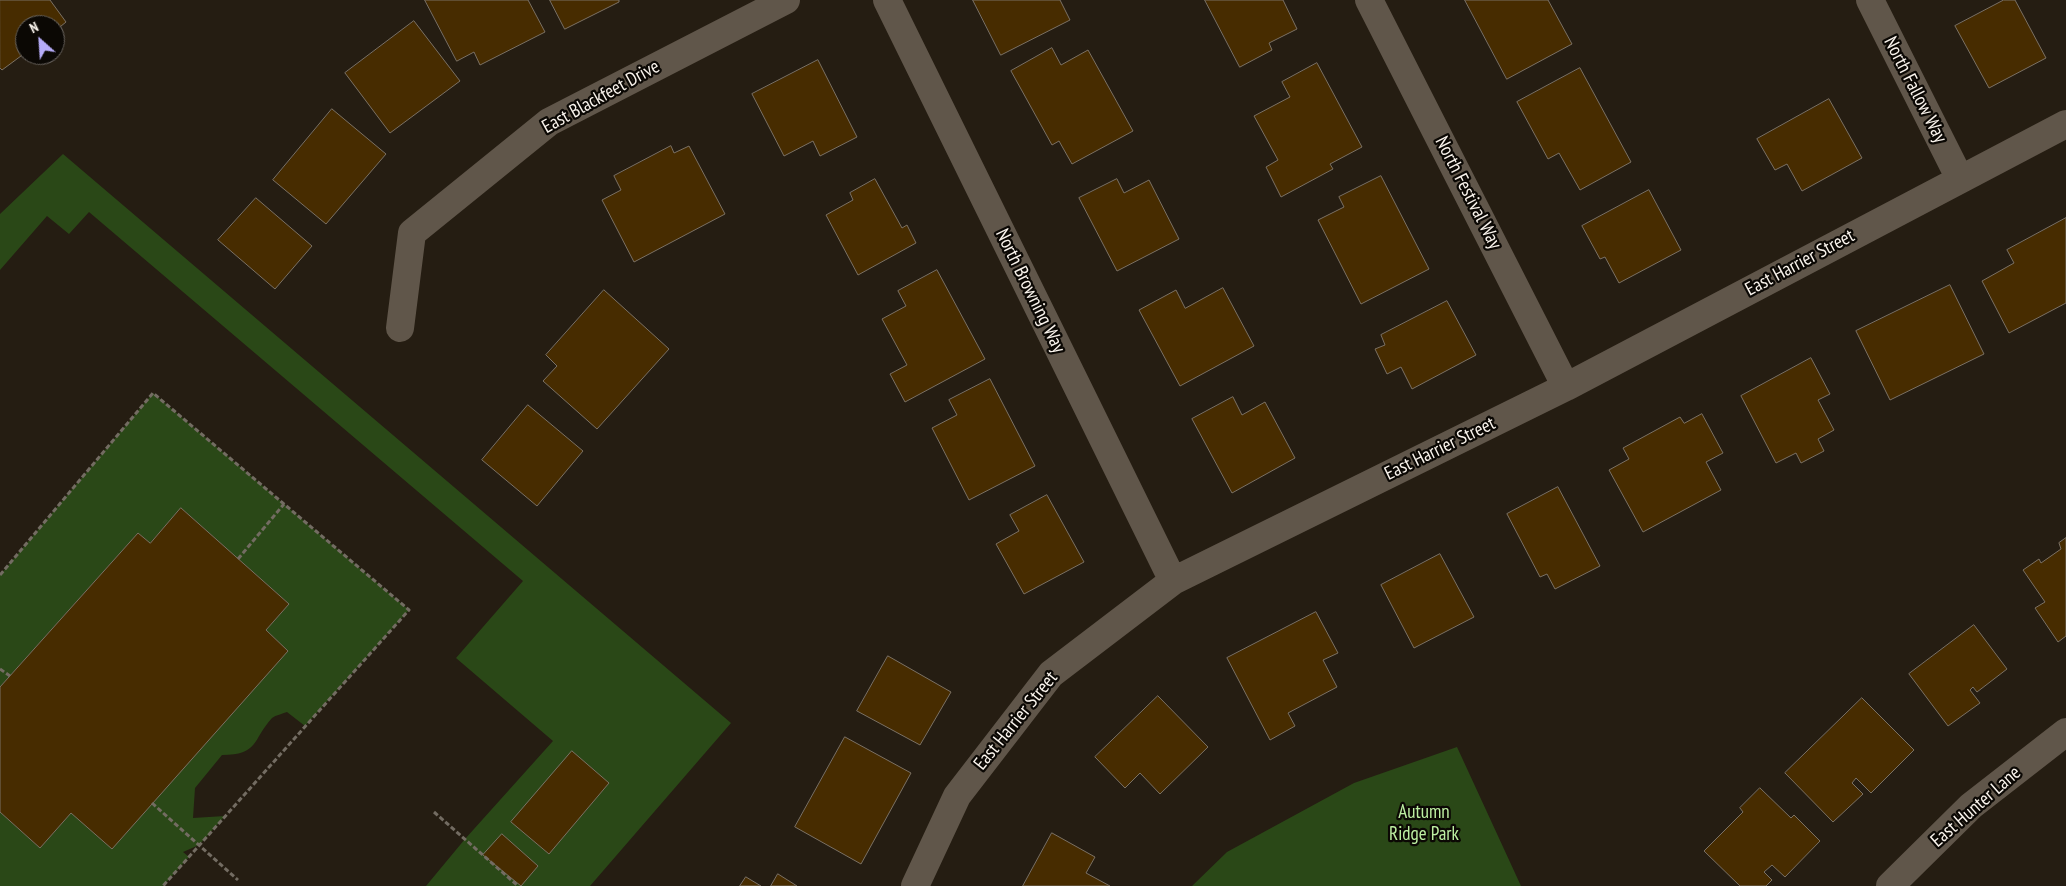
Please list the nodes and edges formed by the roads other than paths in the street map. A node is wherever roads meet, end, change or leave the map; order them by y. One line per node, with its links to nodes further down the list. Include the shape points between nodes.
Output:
1 (786, 0): 7 (street, East Blackfeet Drive, via 549,122 412,233)
2 (887, 0): 9 (street, North Browning Way)
3 (1369, 0): 8 (street, North Festival Way)
4 (1870, 0): 6 (street, North Fallow Way)
5 (2066, 124): 6 (street, East Harrier Street)
6 (1960, 179): 8 (street, East Harrier Street)
7 (400, 328)
8 (1566, 386): 9 (street, East Harrier Street)
9 (1173, 581): 11 (street, East Harrier Street, via 1051,674 956,796)
10 (2066, 732): 12 (street, East Hunter Lane, via 1971,806)
11 (915, 886)
12 (1890, 886)

